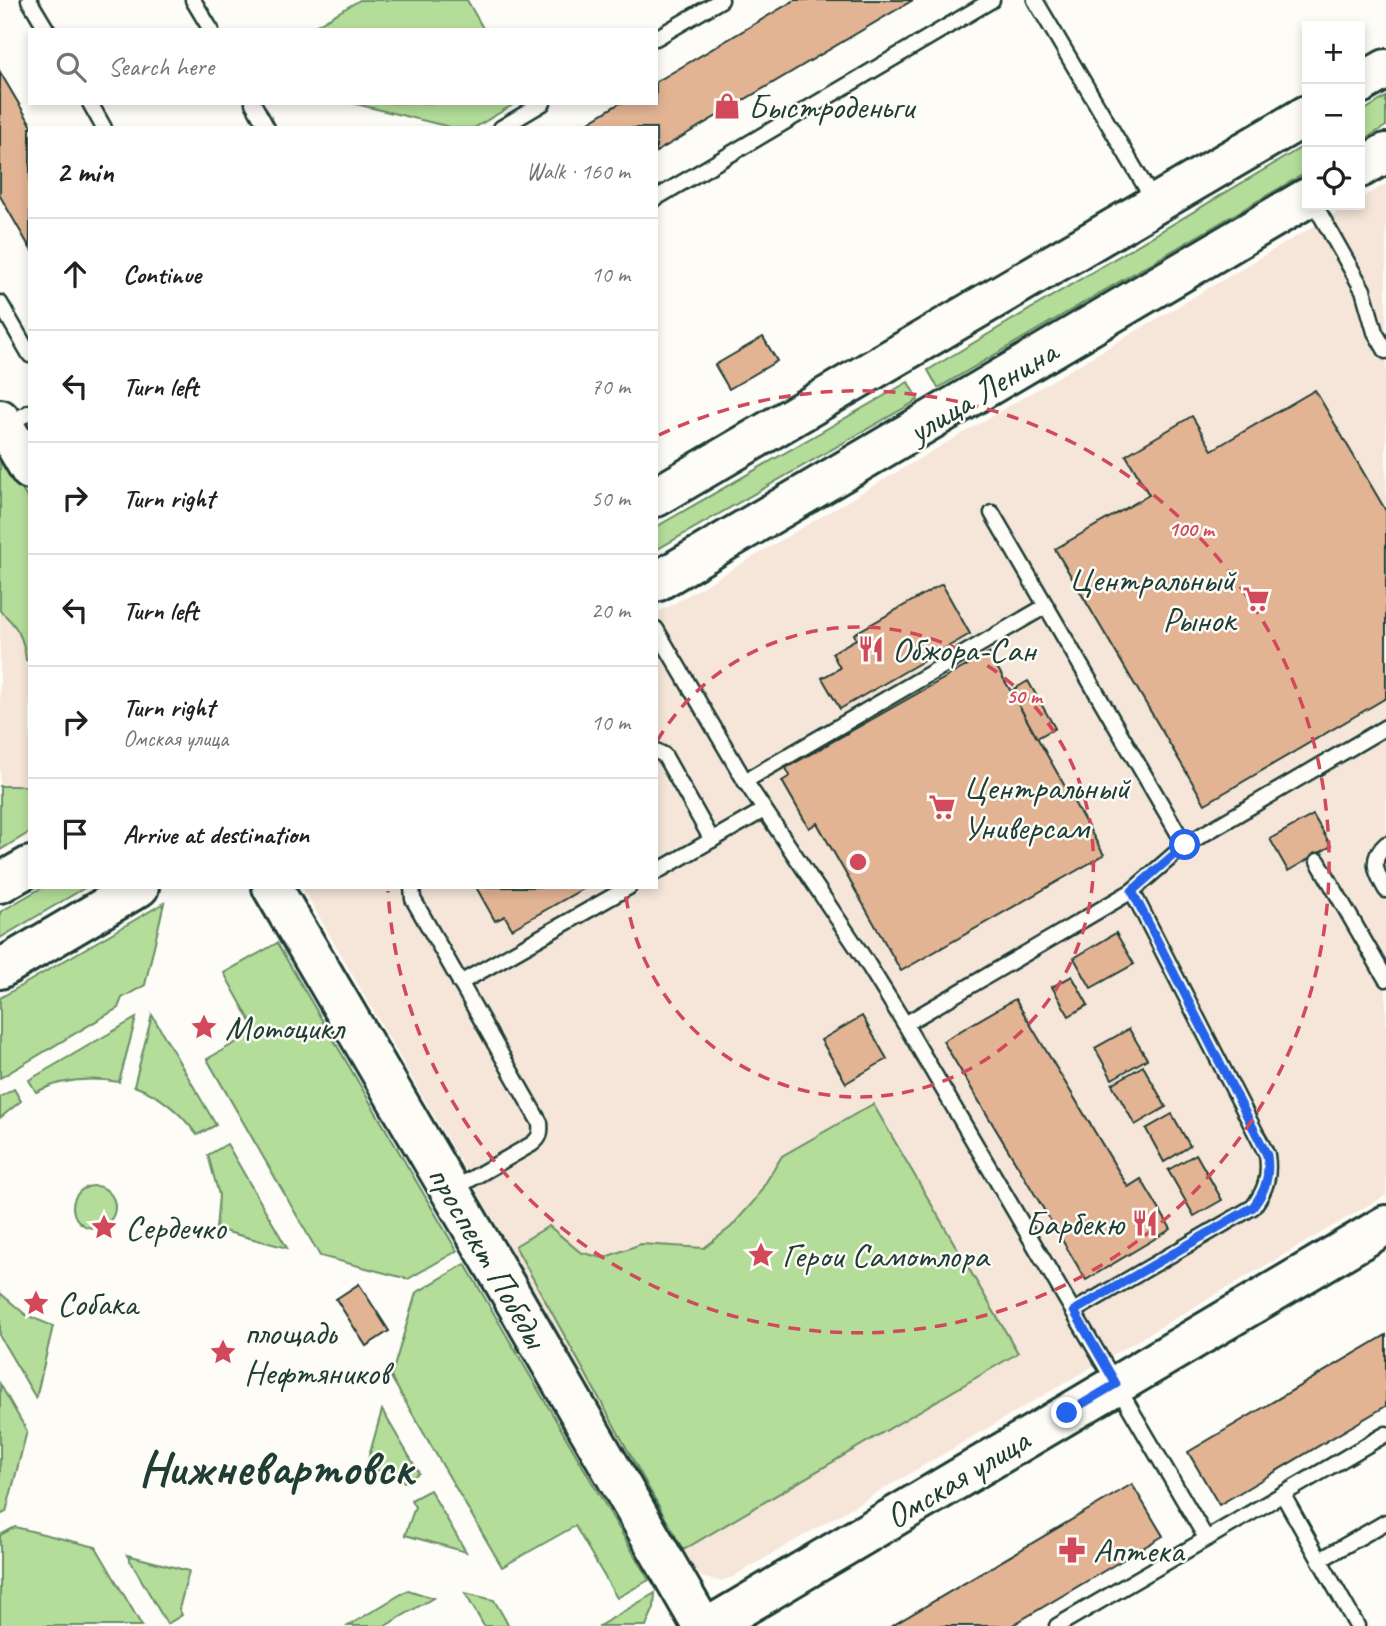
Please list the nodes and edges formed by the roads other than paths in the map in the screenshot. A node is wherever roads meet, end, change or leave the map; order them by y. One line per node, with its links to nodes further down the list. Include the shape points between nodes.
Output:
1 (29, 0): 6 (lane)
2 (193, 0): 7 (lane)
3 (721, 0): 8 (lane)
4 (992, 0): 20 (lane)
5 (1035, 0): 22 (lane)
6 (46, 28)
7 (210, 28)
8 (658, 37)
9 (1386, 69): 10 (main road)
10 (1362, 84)
11 (91, 105): 15 (lane)
12 (254, 105): 16 (lane)
13 (540, 105): 17 (lane)
14 (1302, 118): 22 (main road, улица Ленина)
15 (103, 126)
16 (266, 126)
17 (504, 126)
18 (1386, 153): 19 (main road)
19 (1365, 165)
20 (658, 197)
21 (1302, 201): 31 (main road, улица Ленина)
22 (1155, 204): 29 (main road, улица Ленина)
23 (1318, 210): 25 (lane, via 1363,290 1375,332)
24 (0, 303): 26 (lane)
25 (1386, 351)
26 (28, 352)
27 (11, 419): 28 (main road)
28 (28, 465)
29 (658, 497)
30 (992, 513): 32 (lane)
31 (658, 581)
32 (1046, 606): 36 (lane); 40 (lane)
33 (658, 632): 36 (lane)
34 (1386, 727): 40 (lane)
35 (658, 752): 38 (lane, via 664,755)
36 (745, 781): 37 (lane)
37 (764, 810): 38 (lane); 54 (lane)
38 (712, 840): 43 (lane)
39 (1386, 844): 49 (lane, via 1374,865)
40 (1185, 845): 50 (lane)
41 (1318, 861): 52 (lane)
42 (28, 867): 44 (main road)
43 (658, 871)
44 (0, 883)
45 (136, 889): 51 (main road)
46 (273, 889): 55 (main road, проспект Победы)
47 (412, 889): 53 (lane, via 413,899)
48 (626, 889): 53 (lane)
49 (1386, 890)
50 (1132, 891): 54 (lane); 57 (lane, via 1267,1155 1269,1172 1264,1193 1253,1207)
51 (0, 969)
52 (1386, 979)
53 (460, 984): 55 (lane, via 541,1130 532,1144)
54 (905, 1024): 57 (lane)
55 (450, 1191): 64 (main road, проспект Победы)
56 (1386, 1225): 58 (main road, Омская улица)
57 (1074, 1311): 58 (lane)
58 (1116, 1384): 62 (lane); 65 (main road, Омская улица)
59 (1386, 1434): 60 (lane)
60 (1283, 1495): 62 (lane); 63 (lane)
61 (1386, 1522): 63 (lane)
62 (1206, 1538): 66 (lane)
63 (1320, 1560): 67 (lane)
64 (702, 1626)
65 (710, 1626)
66 (1057, 1626)
67 (1357, 1626)

